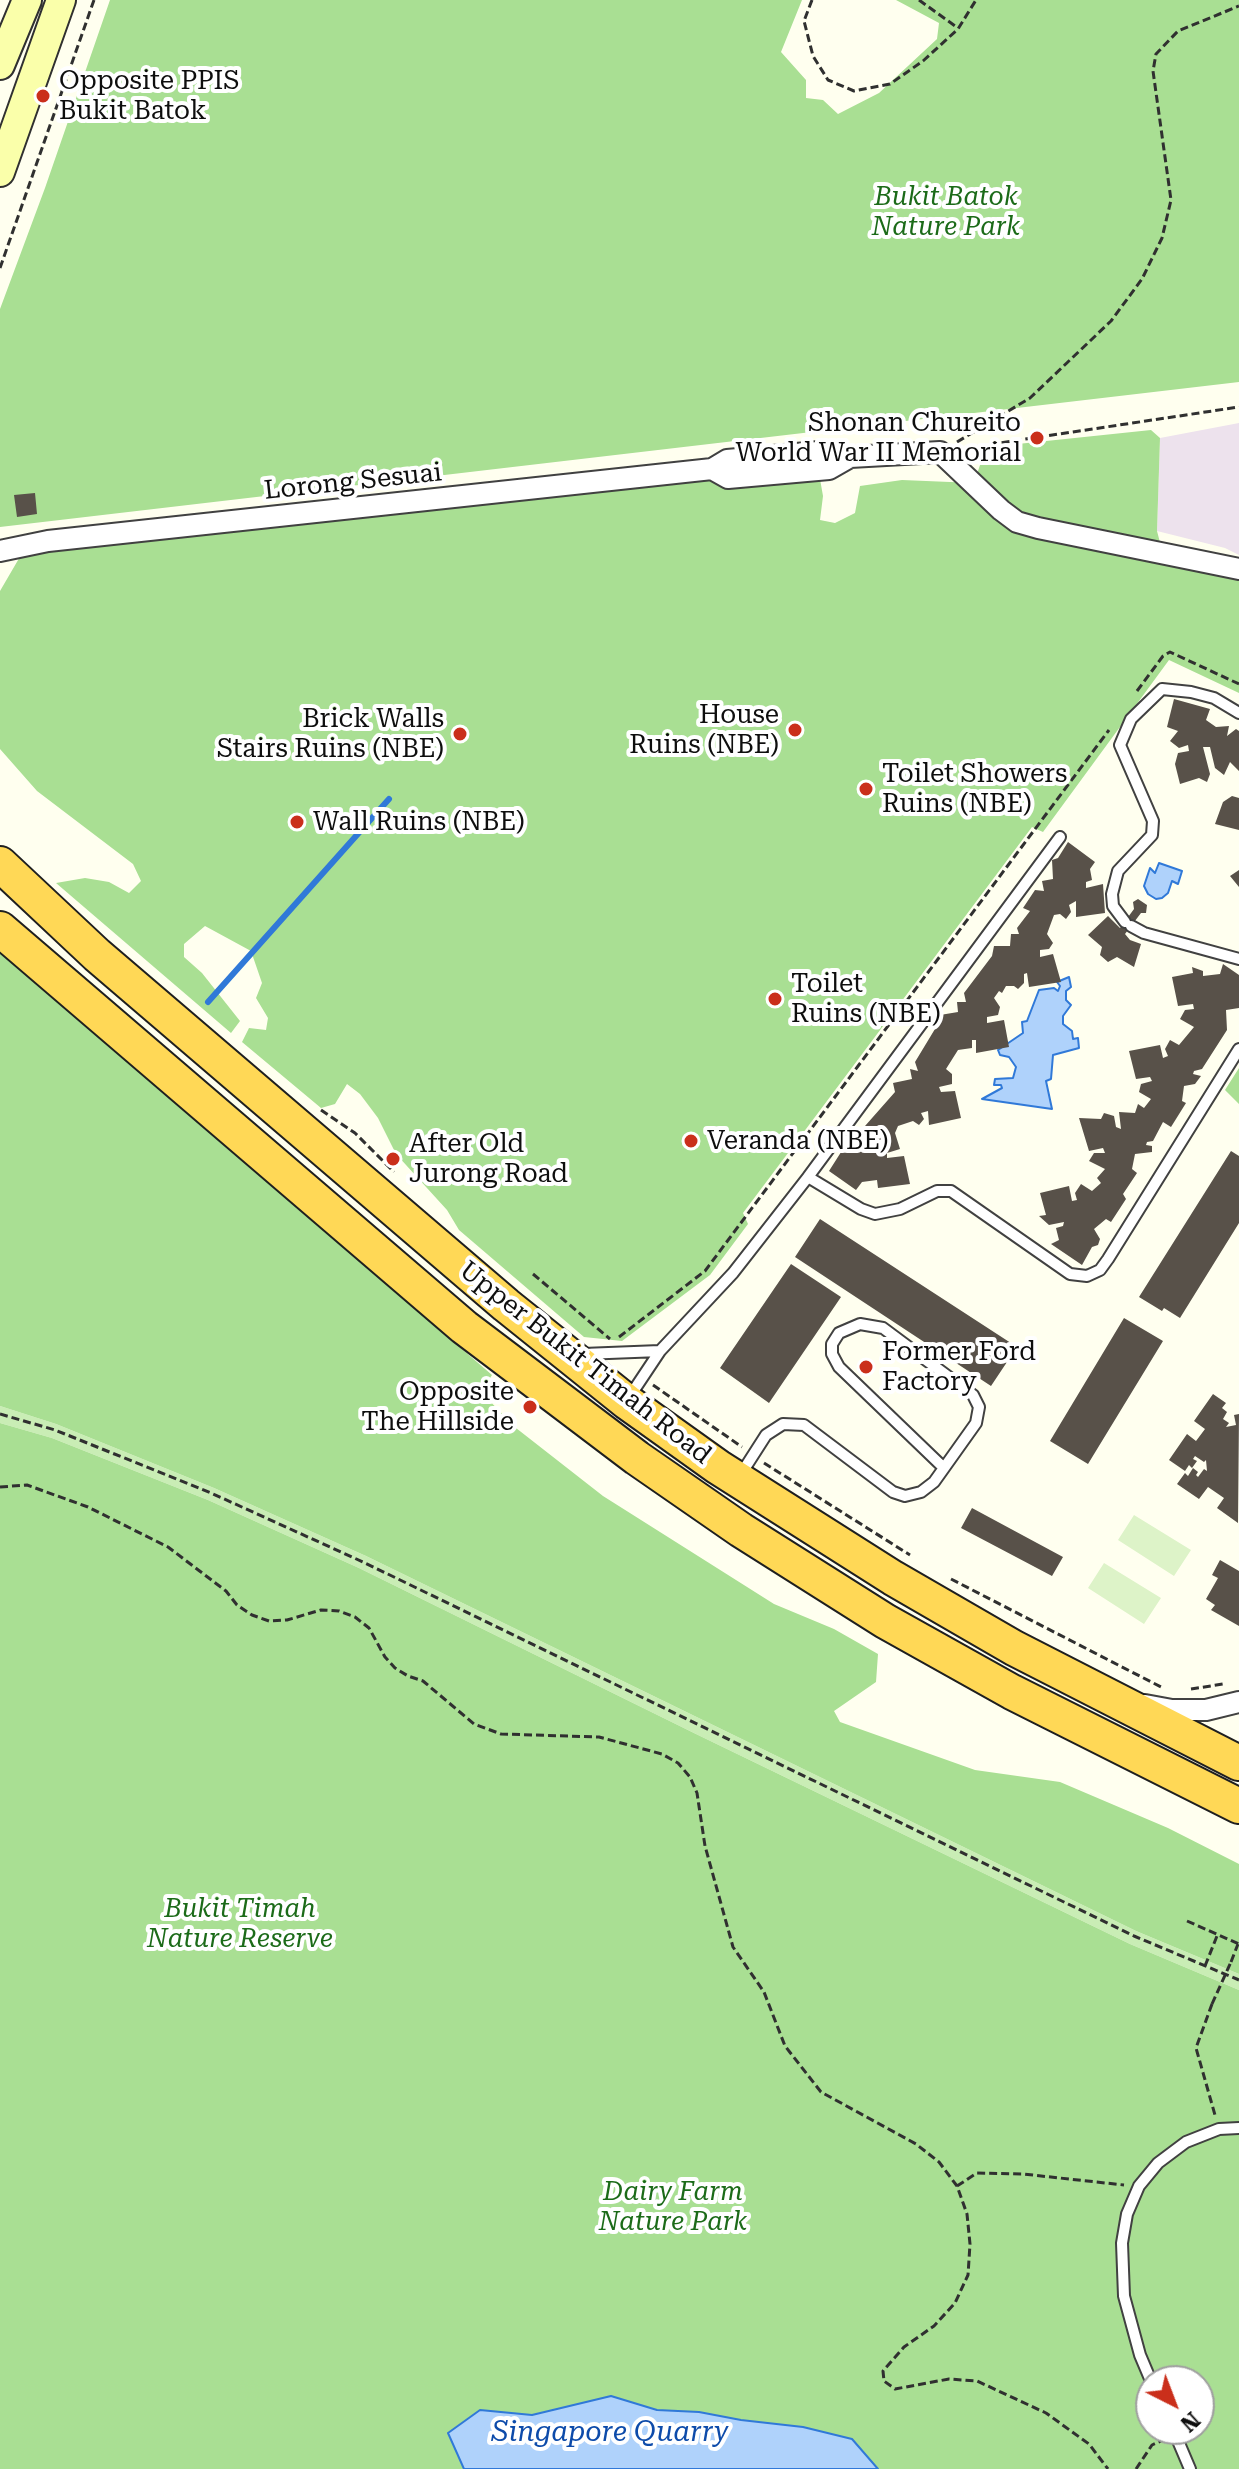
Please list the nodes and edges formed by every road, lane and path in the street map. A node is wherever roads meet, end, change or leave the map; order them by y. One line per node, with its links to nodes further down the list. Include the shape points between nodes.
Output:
1 (27, 0): 9 (main road)
2 (61, 0): 10 (main road)
3 (94, 0): 11 (path)
4 (812, 0): 8 (path, via 804,21 813,56 828,80 854,91 890,84)
5 (919, 0): 8 (path)
6 (976, 0): 8 (path)
7 (1239, 6): 13 (path, via 1178,31 1156,54 1153,71 1171,200 1162,238 1142,279 1111,321 1030,398)
8 (958, 29)
9 (0, 65)
10 (0, 172)
11 (0, 268)
12 (1239, 407): 13 (path)
13 (940, 452): 14 (street, Lorong Sesuai, via 850,457 829,469 728,478 712,469 48,541); 15 (street, via 1017,522)
14 (0, 551)
15 (1239, 569)
16 (1239, 684): 17 (path, via 1170,652)
17 (1135, 694)
18 (1239, 713): 23 (lane, via 1214,698 1162,689 1131,719 1120,745 1153,821 1152,835 1118,871 1112,894 1113,906 1144,933)
19 (1117, 719): 30 (path, via 705,1271 613,1341)
20 (1060, 837): 28 (lane)
21 (0, 864): 25 (highway, Upper Bukit Timah Road)
22 (0, 929): 27 (highway, Upper Bukit Timah Road)
23 (1239, 959)
24 (1239, 1049): 28 (lane, via 1108,1259 1087,1276 1070,1274 951,1191 937,1191 900,1209 875,1214)
25 (270, 1104): 27 (highway, via 256,1138); 32 (highway, Upper Bukit Timah Road)
26 (318, 1108): 29 (path, via 355,1133)
27 (265, 1155): 38 (highway, Upper Bukit Timah Road, via 464,1327)
28 (808, 1177): 31 (lane, via 733,1273)
29 (402, 1180)
30 (533, 1274)
31 (660, 1351): 32 (lane); 33 (lane)
32 (569, 1355): 33 (highway, Upper Bukit Timah Road)
33 (635, 1390): 35 (highway, Upper Bukit Timah Road); 35 (path)
34 (0, 1414): 53 (path, via 55,1430 197,1487 363,1562)
35 (736, 1467): 36 (lane, via 783,1424 804,1425 905,1496 921,1492); 38 (highway, via 752,1520); 39 (path); 41 (highway, Upper Bukit Timah Road, via 893,1578)
36 (944, 1468): 36 (lane, via 976,1423 979,1407 973,1395 883,1328 860,1324 839,1333 832,1344 839,1367)
37 (0, 1487): 57 (path, via 27,1485 88,1507 168,1547 252,1615 287,1620 321,1610 355,1617 369,1628 395,1668 423,1681 474,1724 501,1734 599,1737 678,1763 697,1793 705,1846 733,1947 764,1992 785,2046 821,2092 916,2144)
38 (741, 1530): 44 (highway, Upper Bukit Timah Road, via 885,1621)
39 (921, 1562)
40 (947, 1577): 45 (path)
41 (978, 1628): 44 (highway, via 1019,1668 1022,1678); 46 (highway, Upper Bukit Timah Road)
42 (1224, 1684): 43 (path)
43 (1184, 1690)
44 (1012, 1692): 49 (highway, Upper Bukit Timah Road)
45 (1171, 1692)
46 (1118, 1699): 47 (street, via 1172,1710 1206,1710); 48 (highway, Upper Bukit Timah Road)
47 (1239, 1702)
48 (1239, 1763)
49 (1230, 1794)
50 (1187, 1921): 51 (path)
51 (1218, 1935): 52 (path); 53 (path)
52 (1239, 1944): 56 (path, bridge, via 1196,2048)
53 (1205, 1966): 54 (path)
54 (1239, 1980)
55 (1239, 2128): 56 (lane)
56 (1219, 2129): 58 (lane, via 1186,2142)
57 (957, 2186): 58 (path, via 977,2173); 62 (path, via 967,2214 968,2275 955,2303 904,2347 883,2371 884,2381 895,2389 949,2379 977,2381 1046,2413 1089,2444)
58 (1139, 2186): 59 (lane, via 1122,2243 1124,2296)
59 (1144, 2365)
60 (1152, 2445): 63 (path)
61 (1180, 2445): 64 (lane)
62 (1108, 2469)
63 (1136, 2469)
64 (1190, 2469)

